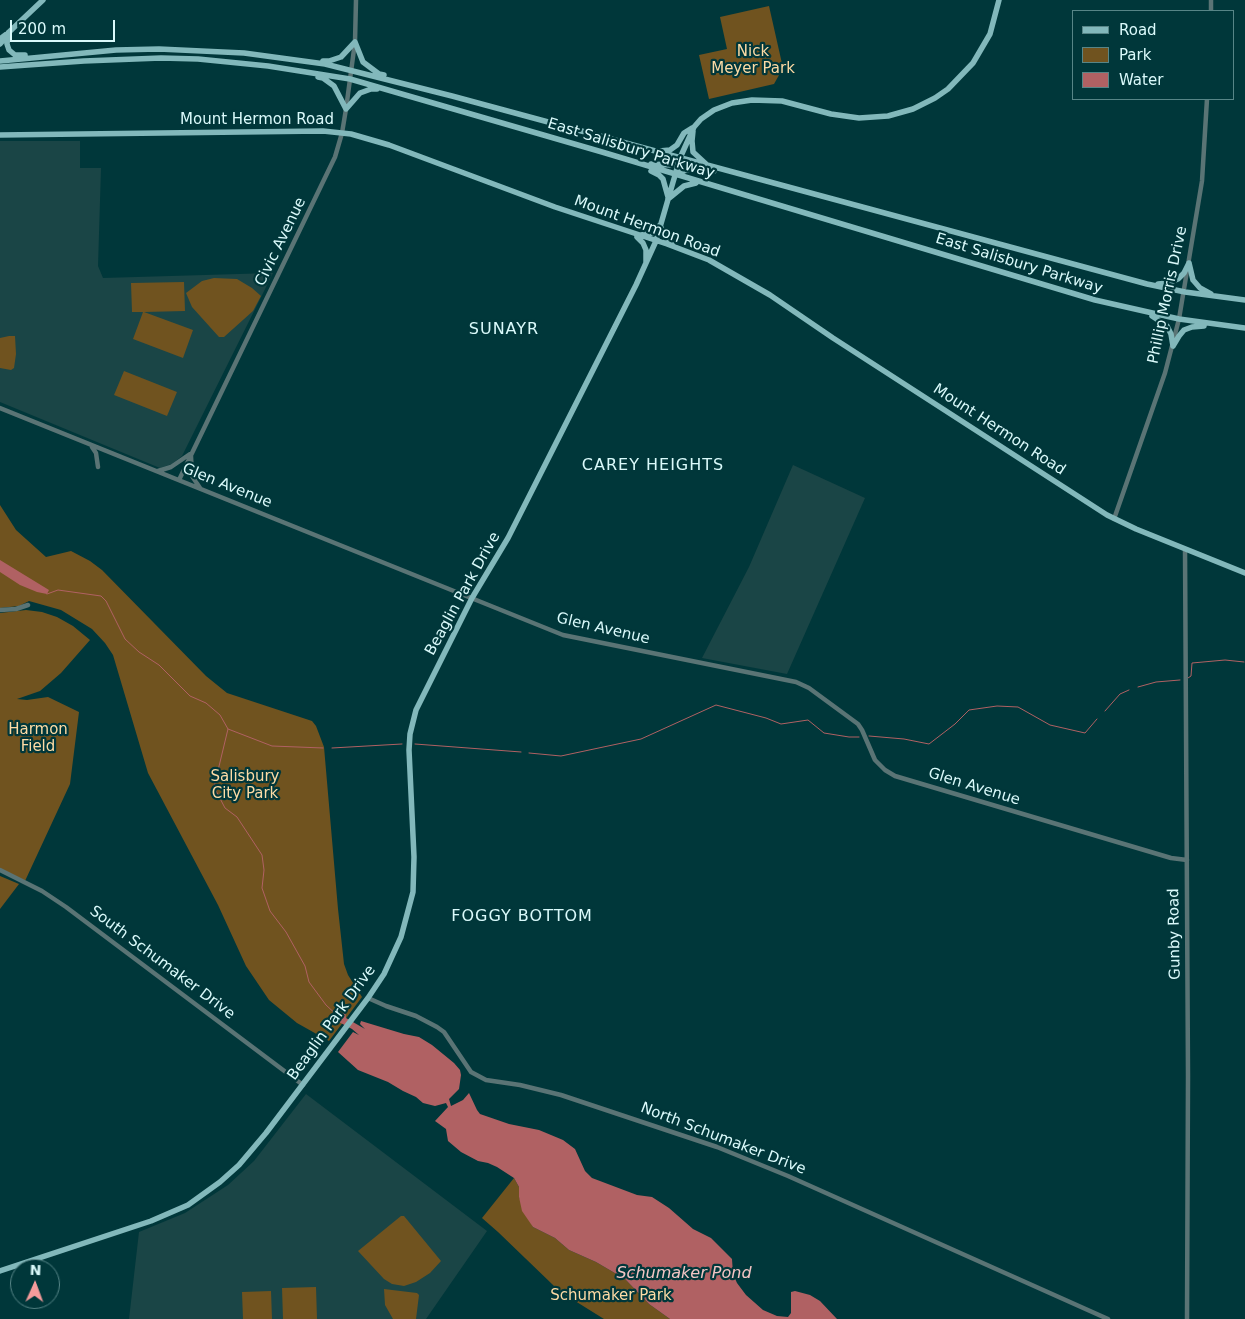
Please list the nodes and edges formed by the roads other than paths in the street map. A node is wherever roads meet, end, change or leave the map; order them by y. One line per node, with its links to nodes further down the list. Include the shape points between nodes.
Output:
1 (43, 0): 4 (main road)
2 (356, 0): 6 (street, Civic Avenue)
3 (999, 0): 19 (main road, Beaglin Park Drive, via 990,34 968,70 948,89 913,109 888,116 859,118 782,101 752,100 714,110)
4 (8, 33): 5 (main road); 7 (main road); 8 (main road, via 8,47 15,55)
5 (0, 39)
6 (355, 42): 9 (main road, via 341,57 329,61); 13 (street, Civic Avenue); 15 (main road, via 363,62 379,74)
7 (0, 44)
8 (52, 56): 9 (main road, East Salisbury Parkway, via 158,49 218,51); 10 (main road, East Salisbury Parkway)
9 (291, 59): 13 (main road, East Salisbury Parkway)
10 (0, 61)
11 (268, 66): 12 (main road, East Salisbury Parkway, via 161,58 94,60); 14 (main road, East Salisbury Parkway); 18 (main road, via 323,78 338,91)
12 (0, 69)
13 (352, 70): 14 (street, Civic Avenue); 15 (main road, East Salisbury Parkway)
14 (350, 79): 16 (main road, East Salisbury Parkway); 18 (street, Civic Avenue)
15 (440, 93): 22 (main road, East Salisbury Parkway)
16 (425, 100): 18 (main road, via 375,89 360,93); 23 (main road, East Salisbury Parkway)
17 (1207, 100): 35 (street, Phillip Morris Drive, via 1202,181)
18 (346, 109): 20 (street, Civic Avenue)
19 (694, 127): 22 (main road, via 684,132 674,148); 24 (main road, Beaglin Park Drive); 25 (main road, via 693,152)
20 (342, 133): 21 (main road, Mount Hermon Road); 31 (main road, Mount Hermon Road, via 389,145); 48 (street, Civic Avenue, via 331,166)
21 (0, 135)
22 (651, 151): 24 (main road, East Salisbury Parkway)
23 (619, 158): 24 (main road, via 668,166); 27 (main road, East Salisbury Parkway); 29 (main road, via 659,175)
24 (680, 158): 25 (main road, East Salisbury Parkway); 27 (main road, Beaglin Park Drive)
25 (710, 167): 26 (main road, East Salisbury Parkway)
26 (727, 171): 27 (main road, via 690,169); 37 (main road, East Salisbury Parkway)
27 (675, 175): 28 (main road, East Salisbury Parkway); 29 (main road, Beaglin Park Drive)
28 (724, 190): 29 (main road, via 692,184); 41 (main road, East Salisbury Parkway)
29 (668, 199): 30 (main road, Beaglin Park Drive)
30 (660, 225): 32 (main road, via 653,233); 33 (main road, Beaglin Park Drive); 34 (main road, via 666,239)
31 (619, 229): 32 (main road, Mount Hermon Road); 36 (main road, via 640,238 646,250)
32 (638, 236): 33 (main road, Mount Hermon Road)
33 (656, 241): 34 (main road, Mount Hermon Road); 36 (main road, Beaglin Park Drive)
34 (681, 249): 53 (main road, Mount Hermon Road, via 709,260 770,295)
35 (1189, 263): 37 (main road, via 1173,282); 38 (street, Phillip Morris Drive); 39 (main road, via 1191,276 1197,285)
36 (646, 264): 56 (main road, Beaglin Park Drive, via 508,538)
37 (1147, 284): 38 (main road, East Salisbury Parkway)
38 (1185, 292): 39 (main road, East Salisbury Parkway); 42 (street, Phillip Morris Drive)
39 (1215, 296): 40 (main road, East Salisbury Parkway)
40 (1245, 300)
41 (1143, 312): 42 (main road, East Salisbury Parkway); 45 (main road, via 1166,326)
42 (1179, 319): 43 (main road, East Salisbury Parkway); 45 (street, Phillip Morris Drive)
43 (1212, 324): 44 (main road, East Salisbury Parkway); 45 (main road, via 1188,328)
44 (1245, 328)
45 (1173, 346): 53 (street, Phillip Morris Drive)
46 (0, 408): 47 (street, Glen Avenue)
47 (90, 444): 49 (street, via 96,453); 50 (street, Glen Avenue)
48 (191, 453): 50 (street, via 171,467); 51 (street, Civic Avenue); 52 (street, via 192,476)
49 (98, 467)
50 (156, 472): 51 (street, Glen Avenue)
51 (178, 480): 52 (street, Glen Avenue)
52 (200, 489): 56 (street, Glen Avenue)
53 (1114, 519): 54 (main road, Mount Hermon Road)
54 (1185, 548): 55 (main road, Mount Hermon Road); 59 (street, Gunby Road)
55 (1245, 573)
56 (472, 598): 59 (street, Glen Avenue, via 576,638 796,682 858,724 875,760 894,776); 61 (main road, Beaglin Park Drive, via 413,719 409,759 414,857 411,902 393,956)
57 (28, 605): 58 (street)
58 (0, 610)
59 (1186, 860): 65 (street, Gunby Road)
60 (0, 870): 62 (street, South Schumaker Drive, via 66,907)
61 (368, 998): 62 (main road, Beaglin Park Drive); 64 (street, North Schumaker Drive, via 438,1027 471,1072 486,1080 561,1095 717,1147)
62 (303, 1085): 63 (main road, Beaglin Park Drive, via 238,1166 192,1202 152,1221)
63 (0, 1271)
64 (1108, 1319)
65 (1187, 1319)

